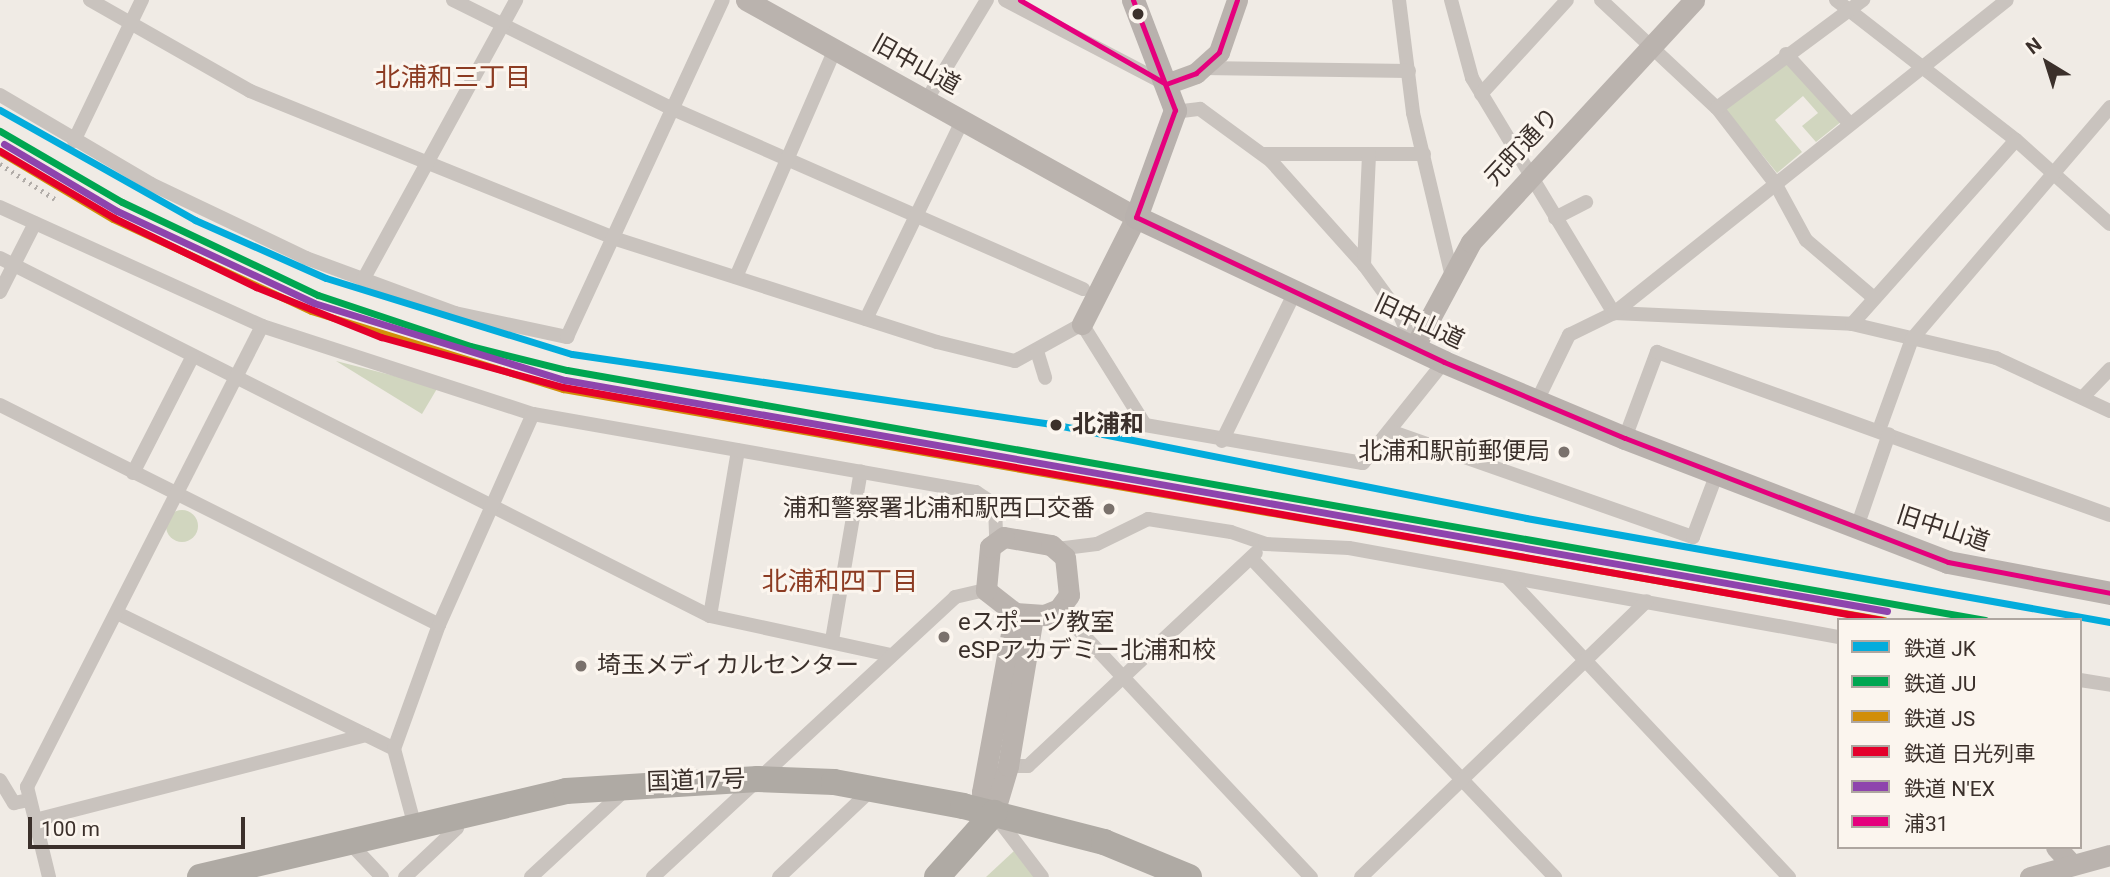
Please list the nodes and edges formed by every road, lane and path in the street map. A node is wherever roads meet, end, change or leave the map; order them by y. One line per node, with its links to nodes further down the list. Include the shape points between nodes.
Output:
1 (90, 0): 20 (street)
2 (142, 0): 20 (street)
3 (453, 0): 21 (street)
4 (516, 0): 21 (street)
5 (723, 0): 34 (street)
6 (746, 0): 23 (street, 旧中山道)
7 (987, 0): 31 (street)
8 (1005, 0): 28 (street)
9 (1133, 0): 28 (main road)
10 (1237, 0): 25 (street, via 1224,41)
11 (1399, 0): 27 (street)
12 (1451, 0): 29 (street)
13 (1567, 0): 29 (street)
14 (1601, 0): 22 (street)
15 (1694, 0): 22 (street, 元町通り)
16 (1836, 0): 19 (street)
17 (1863, 0): 19 (street)
18 (2007, 0): 26 (street)
19 (1851, 12): 24 (street); 26 (street)
20 (131, 24): 39 (street); 44 (street, via 250,91)
21 (502, 26): 34 (street); 44 (street)
22 (1654, 44): 33 (street); 46 (street, 元町通り)
23 (835, 49): 31 (street, 旧中山道); 43 (street)
24 (1786, 54): 33 (street); 37 (street)
25 (1203, 68): 27 (street); 28 (street)
26 (1922, 68): 37 (street); 38 (street)
27 (1409, 71): 42 (street)
28 (1166, 85): 35 (main road)
29 (1481, 94): 46 (street)
30 (0, 95): 39 (street)
31 (926, 101): 36 (street, 旧中山道)
32 (2110, 107): 45 (street)
33 (1717, 108): 47 (street)
34 (673, 109): 43 (street); 55 (street)
35 (1174, 113): 40 (street, via 1200,109); 51 (main road)
36 (962, 121): 50 (street); 51 (street, 旧中山道)
37 (1850, 124): 47 (street)
38 (2016, 140): 45 (street); 65 (street)
39 (74, 141): 61 (street, via 195,207)
40 (1264, 154): 41 (street); 58 (street)
41 (1369, 154): 42 (street); 58 (street)
42 (1424, 155): 59 (street)
43 (787, 160): 50 (street); 60 (street)
44 (426, 163): 55 (street); 61 (street)
45 (2051, 169): 54 (street); 71 (street)
46 (1529, 177): 52 (street); 59 (street, 元町通り)
47 (1775, 183): 65 (street, via 1806,240); 66 (street)
48 (1586, 202): 52 (street)
49 (0, 207): 53 (street)
50 (912, 214): 62 (street); 67 (street)
51 (1136, 217): 64 (main road, 旧中山道); 68 (street)
52 (1555, 218): 66 (street)
53 (34, 223): 57 (street); 70 (street)
54 (2110, 224)
55 (613, 237): 60 (street); 61 (street, via 567,337 455,313)
56 (0, 258): 57 (street)
57 (14, 265): 63 (street); 74 (street)
58 (1364, 265): 72 (street, via 1399,313)
59 (1451, 272): 72 (street, 元町通り)
60 (736, 277): 67 (street)
61 (363, 280)
62 (1083, 289)
63 (0, 292)
64 (1294, 294): 72 (main road, 旧中山道); 87 (street)
65 (1874, 298): 69 (street)
66 (1614, 313): 69 (street); 80 (street, via 1569,335)
67 (866, 319): 73 (street, via 1015,361)
68 (1082, 324): 73 (street); 87 (street, via 1145,425)
69 (1853, 324): 71 (street)
70 (262, 326): 77 (street); 83 (street)
71 (1912, 339): 79 (street, via 1996,358); 85 (street)
72 (1414, 348): 75 (main road, 旧中山道)
73 (1037, 351): 78 (street)
74 (193, 356): 77 (street); 90 (street)
75 (1444, 362): 80 (main road, 旧中山道); 84 (street)
76 (2110, 369): 79 (street)
77 (236, 378): 92 (street); 93 (street)
78 (1045, 378)
79 (2083, 397): 82 (street)
80 (1536, 403): 86 (main road, 旧中山道)
81 (0, 405): 90 (street)
82 (2110, 411)
83 (533, 414): 88 (street); 93 (street)
84 (1390, 431): 87 (street, via 1363,463); 91 (street, via 1693,537)
85 (1884, 432): 86 (street, via 1657,352); 94 (street); 95 (street)
86 (1625, 438): 91 (main road, 旧中山道)
87 (1222, 441)
88 (738, 450): 89 (street); 107 (street)
89 (861, 471): 96 (street, via 984,494 995,505); 110 (street)
90 (133, 473): 92 (street)
91 (1717, 473): 95 (main road, 旧中山道)
92 (176, 493): 105 (street); 108 (street)
93 (488, 508): 107 (street); 108 (street)
94 (2110, 515)
95 (1857, 527): 102 (main road, 旧中山道, via 1964,566)
96 (996, 540): 98 (street); 101 (street)
97 (1265, 544): 98 (street, via 1231,532 1148,519 1097,544); 99 (street); 100 (street, via 1349,548)
98 (1057, 549): 104 (street, via 1072,574 1069,594)
99 (1251, 558): 113 (street); 120 (street)
100 (1507, 577): 103 (street); 112 (street)
101 (986, 590): 106 (street); 111 (street, via 955,597)
102 (2110, 593)
103 (1647, 601): 109 (street); 112 (street)
104 (1059, 608): 106 (street); 113 (street)
105 (118, 614): 116 (street); 124 (street, via 27,787)
106 (1024, 614): 118 (street); 126 (street, via 982,792)
107 (710, 616): 110 (street)
108 (439, 625): 117 (street)
109 (1837, 637)
110 (832, 640): 111 (street)
111 (890, 655): 119 (street)
112 (1583, 662): 120 (street); 146 (street)
113 (1121, 679): 118 (street, via 1028,766); 143 (street)
114 (2082, 680): 115 (street)
115 (2110, 685)
116 (366, 735): 117 (street); 127 (street)
117 (394, 749): 128 (street)
118 (1008, 766): 126 (street)
119 (758, 779): 122 (highway, 国道17号); 123 (highway, 国道17号); 138 (street)
120 (1462, 779): 144 (street); 145 (street)
121 (0, 780): 124 (street, via 14,803)
122 (634, 782): 125 (highway, 国道17号); 137 (street)
123 (873, 789): 126 (highway, 国道17号); 139 (street)
124 (30, 800): 127 (street)
125 (460, 813): 128 (highway, 国道17号); 136 (street, via 457,828)
126 (994, 813): 140 (highway); 141 (street); 142 (highway, 国道17号, via 1104,842)
127 (35, 820): 133 (street)
128 (414, 823): 129 (highway, 国道17号)
129 (347, 840): 134 (highway, 国道17号); 135 (street)
130 (2058, 849): 132 (street)
131 (2110, 855): 132 (street)
132 (2078, 871): 147 (street)
133 (49, 877)
134 (200, 877)
135 (382, 877)
136 (405, 877)
137 (531, 877)
138 (653, 877)
139 (779, 877)
140 (937, 877)
141 (1042, 877)
142 (1189, 877)
143 (1311, 877)
144 (1361, 877)
145 (1555, 877)
146 (1789, 877)
147 (2030, 877)

